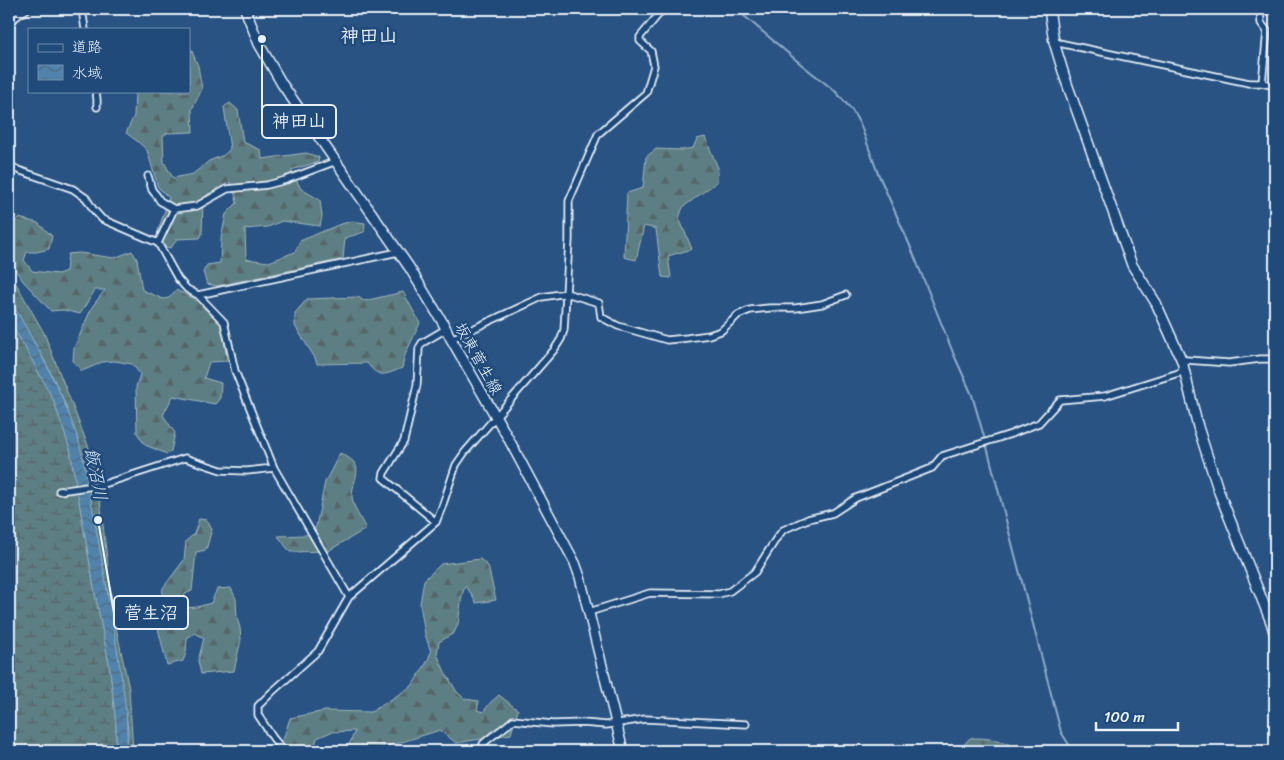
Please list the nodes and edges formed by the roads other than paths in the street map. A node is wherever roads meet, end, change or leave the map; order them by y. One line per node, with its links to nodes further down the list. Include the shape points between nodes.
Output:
1 (27, 9): 7 (street)
2 (82, 9): 8 (street)
3 (245, 9): 16 (main road, 坂東菅生線, via 259,44 282,84)
4 (663, 9): 22 (street, via 640,37 651,51 654,66 646,94 598,134 569,201)
5 (1049, 9): 11 (main road)
6 (1260, 9): 10 (street)
7 (9, 22)
8 (85, 28)
9 (1275, 30): 10 (street)
10 (1267, 31): 12 (street)
11 (1054, 42): 12 (street, via 1249,84); 28 (main road, via 1132,265 1156,303)
12 (1262, 83): 13 (street)
13 (1275, 86)
14 (96, 92): 15 (street)
15 (97, 107)
16 (335, 160): 19 (street, via 286,180 227,189 197,206); 21 (main road, 坂東菅生線)
17 (9, 165): 20 (street, via 73,189 86,198 102,219)
18 (148, 176): 19 (street, via 156,196)
19 (174, 209): 20 (street)
20 (158, 243): 23 (street, via 178,279)
21 (398, 252): 23 (street); 25 (main road, 坂東菅生線)
22 (566, 293): 24 (street, via 599,303 601,317 618,326 667,340 722,331 738,315 750,310 822,304); 26 (street, via 542,297); 30 (street, via 564,330 558,344)
23 (198, 295): 31 (street, via 224,322 235,371)
24 (846, 295)
25 (446, 329): 26 (main road, 坂東菅生線); 33 (street, via 419,348 417,385 404,441 383,478)
26 (451, 339): 30 (main road, 坂東菅生線)
27 (1275, 359): 28 (street, via 1229,363)
28 (1182, 361): 29 (main road)
29 (1185, 371): 35 (street, via 1105,396 1060,400 1039,423 942,456 932,468 856,498 833,512 783,530 755,572 730,591 719,594 650,593); 36 (main road, via 1198,427 1219,492)
30 (496, 417): 33 (street, via 456,465); 35 (main road, 坂東菅生線, via 575,563)
31 (274, 468): 32 (street, via 221,470 185,458 101,485); 34 (street)
32 (61, 491)
33 (436, 522): 34 (street)
34 (349, 596): 39 (street, via 318,652 258,706 258,715)
35 (588, 612): 37 (main road, 坂東菅生線)
36 (1275, 635)
37 (616, 724): 38 (street, via 645,719); 40 (street, via 513,720 483,744); 41 (main road, 坂東菅生線)
38 (746, 724)
39 (284, 751)
40 (485, 751)
41 (622, 751)

